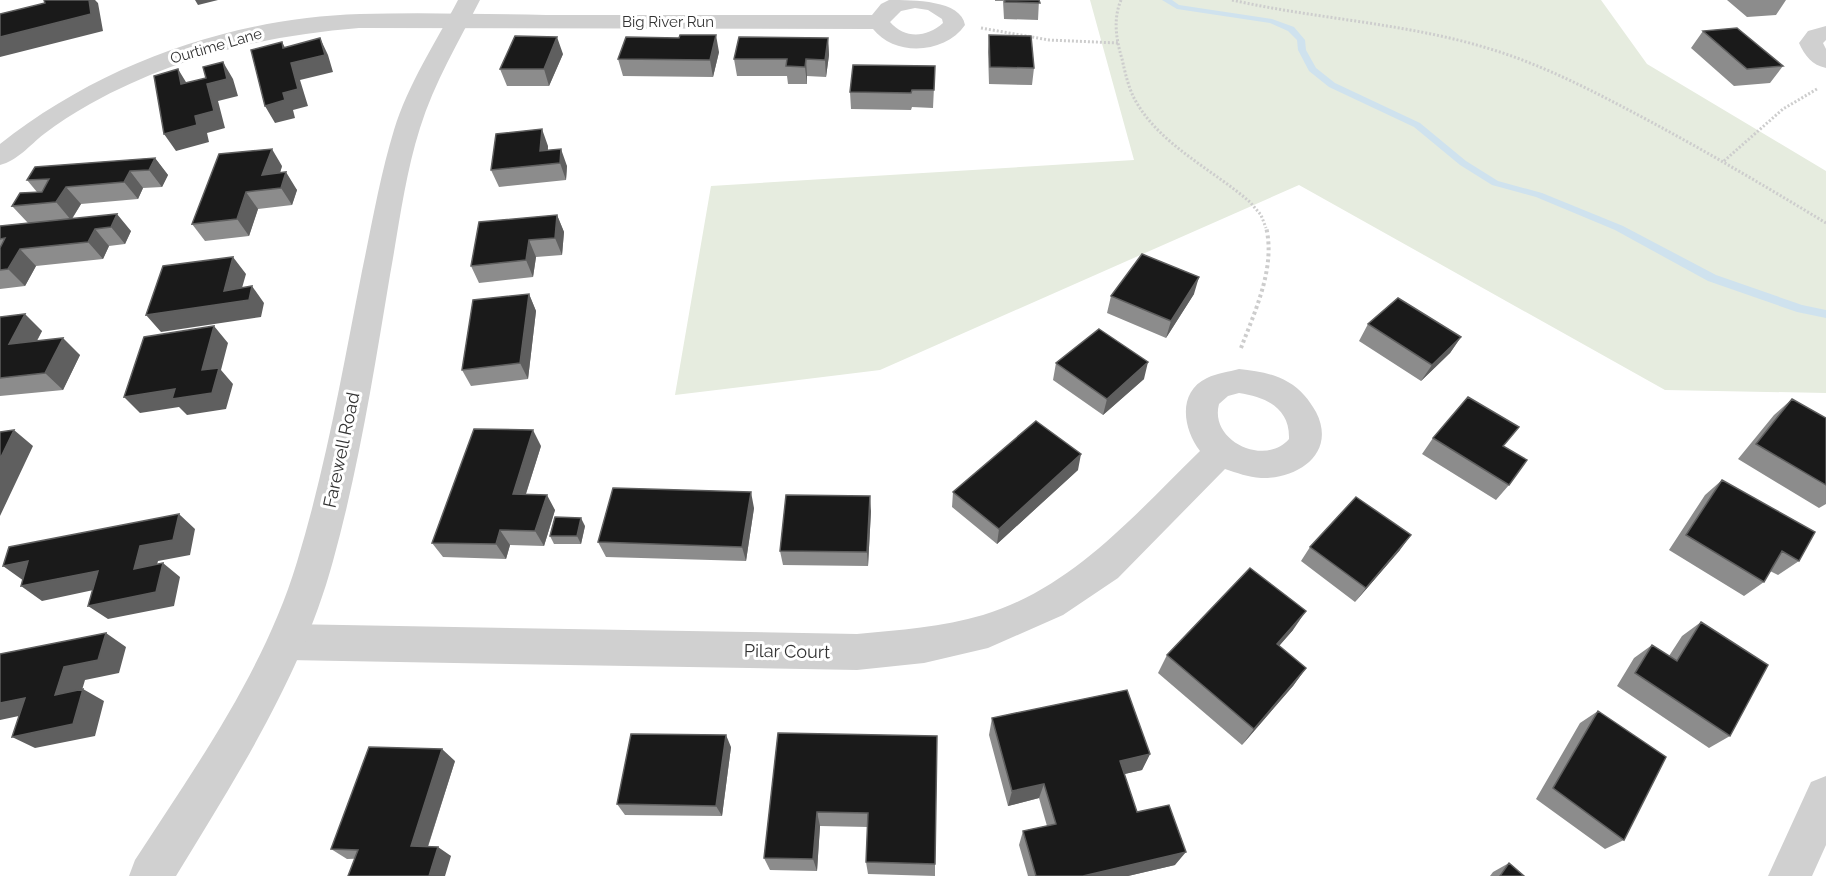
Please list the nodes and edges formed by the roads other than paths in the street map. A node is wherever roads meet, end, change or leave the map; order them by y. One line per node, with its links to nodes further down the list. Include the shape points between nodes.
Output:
1 (464, 10): 2 (street, Big River Run); 5 (street, Ourtime Lane, via 320,23 240,37 196,50 125,77 77,102 38,126); 7 (street, Farewell Road, via 407,128 342,457 315,563)
2 (879, 22): 2 (street, via 885,33 918,42 945,35 954,25 953,17 944,7 915,1 890,7)
3 (1826, 33): 4 (street, via 1816,36 1811,43)
4 (1826, 61)
5 (0, 157)
6 (1221, 451): 6 (street, via 1203,431 1200,408 1208,394 1219,386 1239,381 1262,384 1282,393 1299,408 1308,432 1302,448 1291,458 1269,465 1244,462); 7 (street, Pilar Court, via 1105,567 1050,603 988,631 924,645 857,652)
7 (287, 642): 9 (street, Farewell Road, via 229,751)
8 (1826, 797): 10 (street)
9 (151, 876)
10 (1790, 876)

